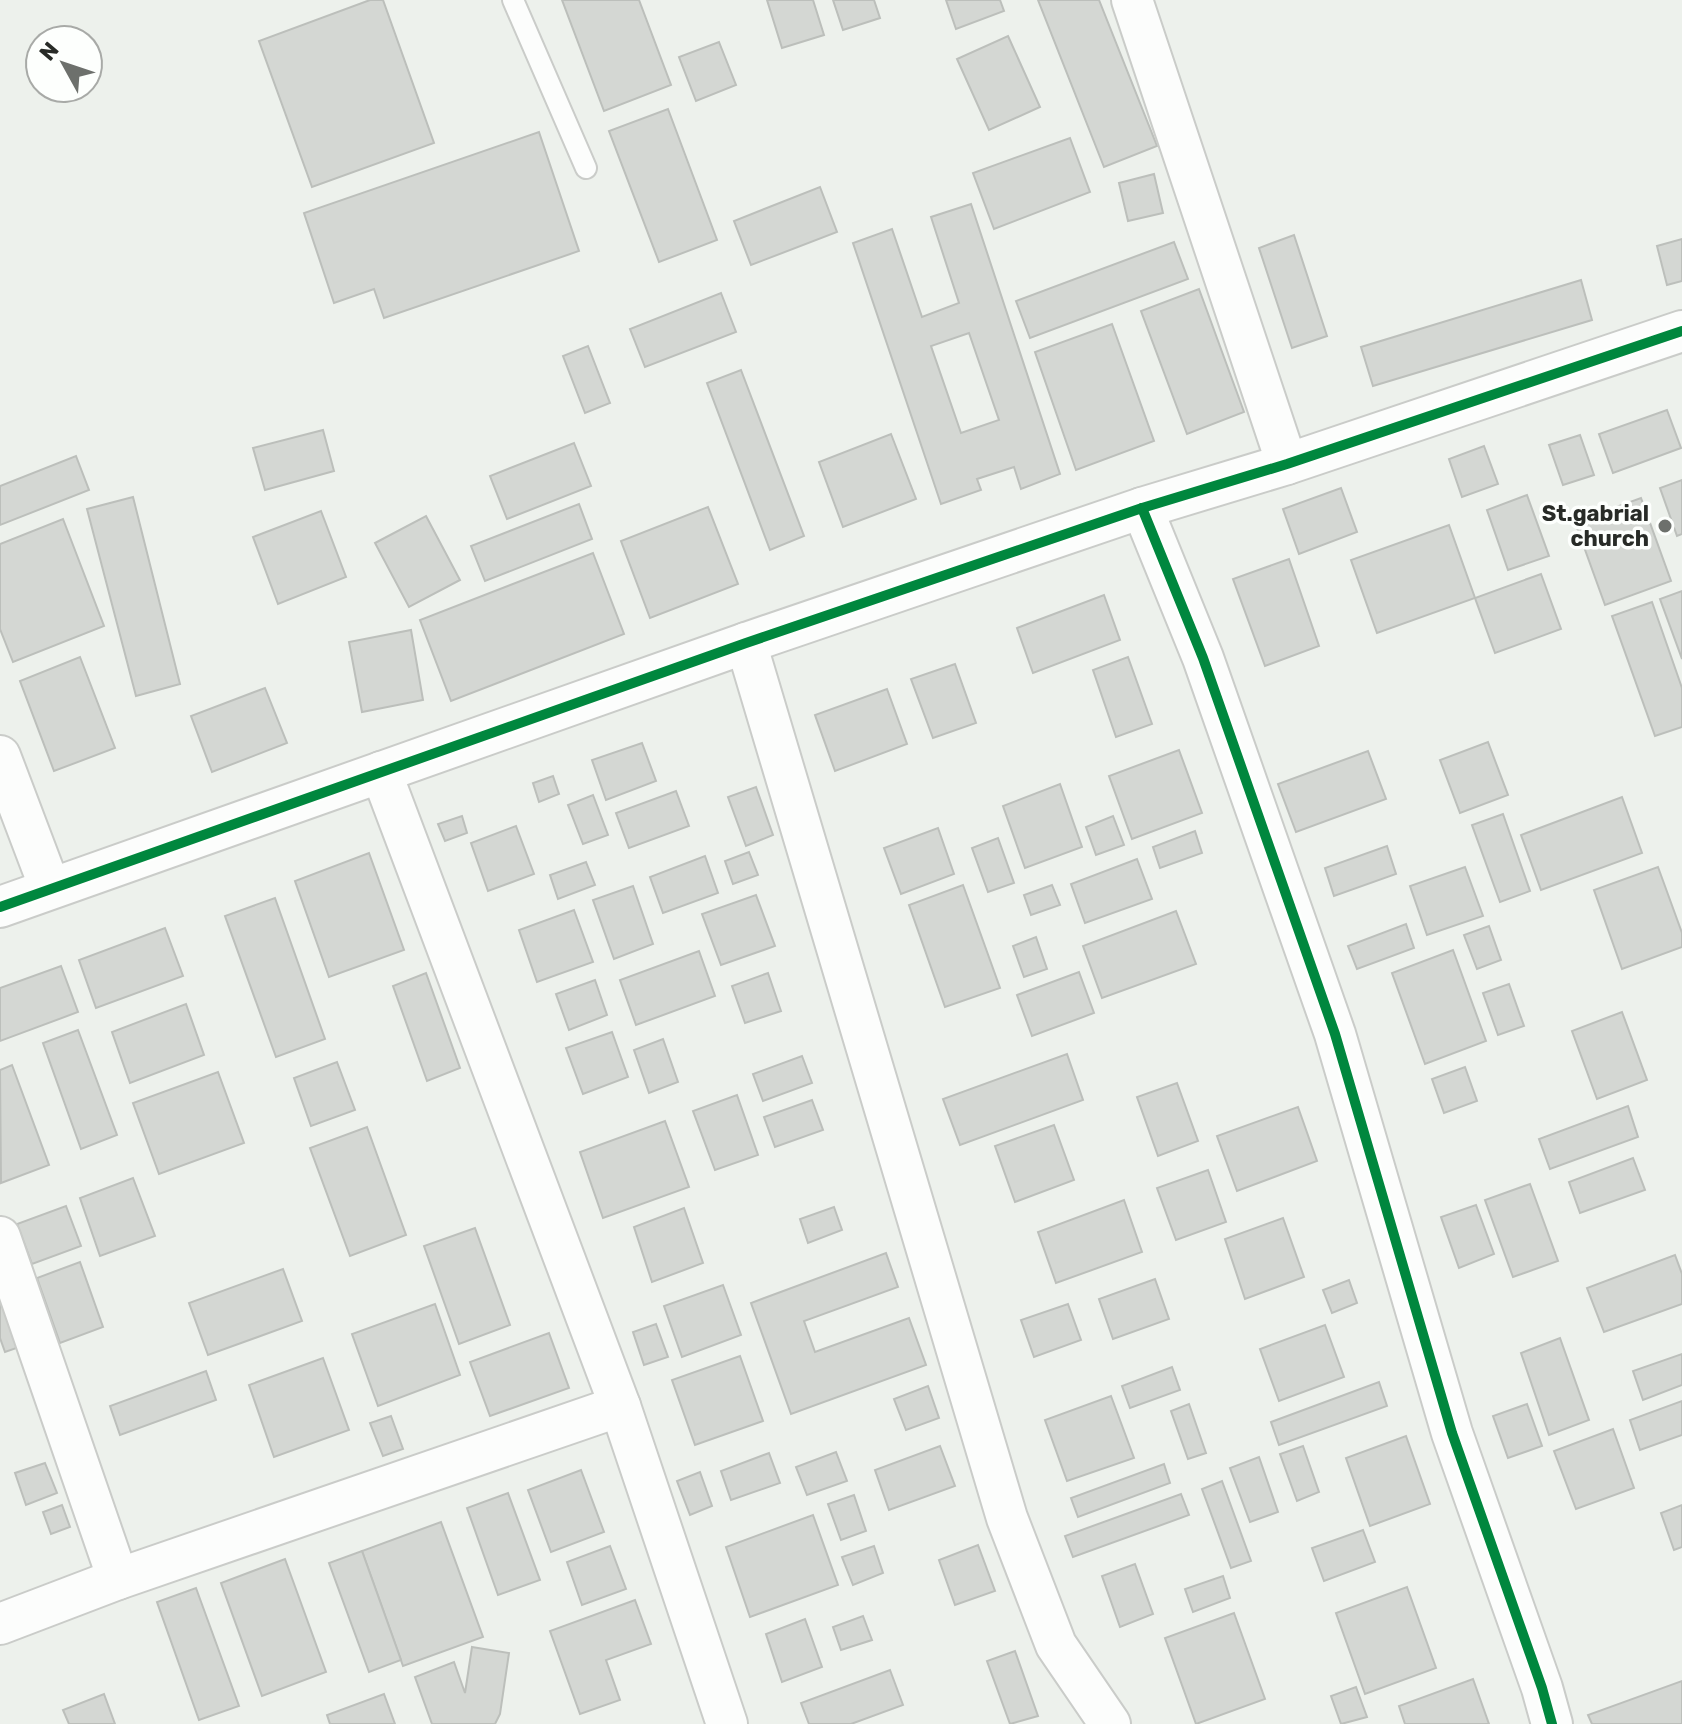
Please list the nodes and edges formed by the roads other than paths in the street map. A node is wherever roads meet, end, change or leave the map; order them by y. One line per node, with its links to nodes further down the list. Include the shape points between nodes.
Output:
1 (513, 0): 3 (lane)
2 (1132, 0): 5 (street)
3 (586, 168)
4 (1682, 331): 5 (street)
5 (1287, 464): 6 (street)
6 (1142, 508): 7 (street); 18 (street, via 1203,658 1335,1034 1452,1433)
7 (746, 643): 9 (street); 17 (street, via 1007,1518 1056,1645)
8 (0, 756): 10 (street)
9 (381, 772): 10 (street); 13 (street)
10 (50, 888): 11 (street)
11 (0, 907)
12 (0, 1237): 14 (street)
13 (620, 1406): 14 (street); 16 (street)
14 (118, 1579): 15 (street)
15 (0, 1624)
16 (712, 1720)
17 (1110, 1724)
18 (1552, 1724)

